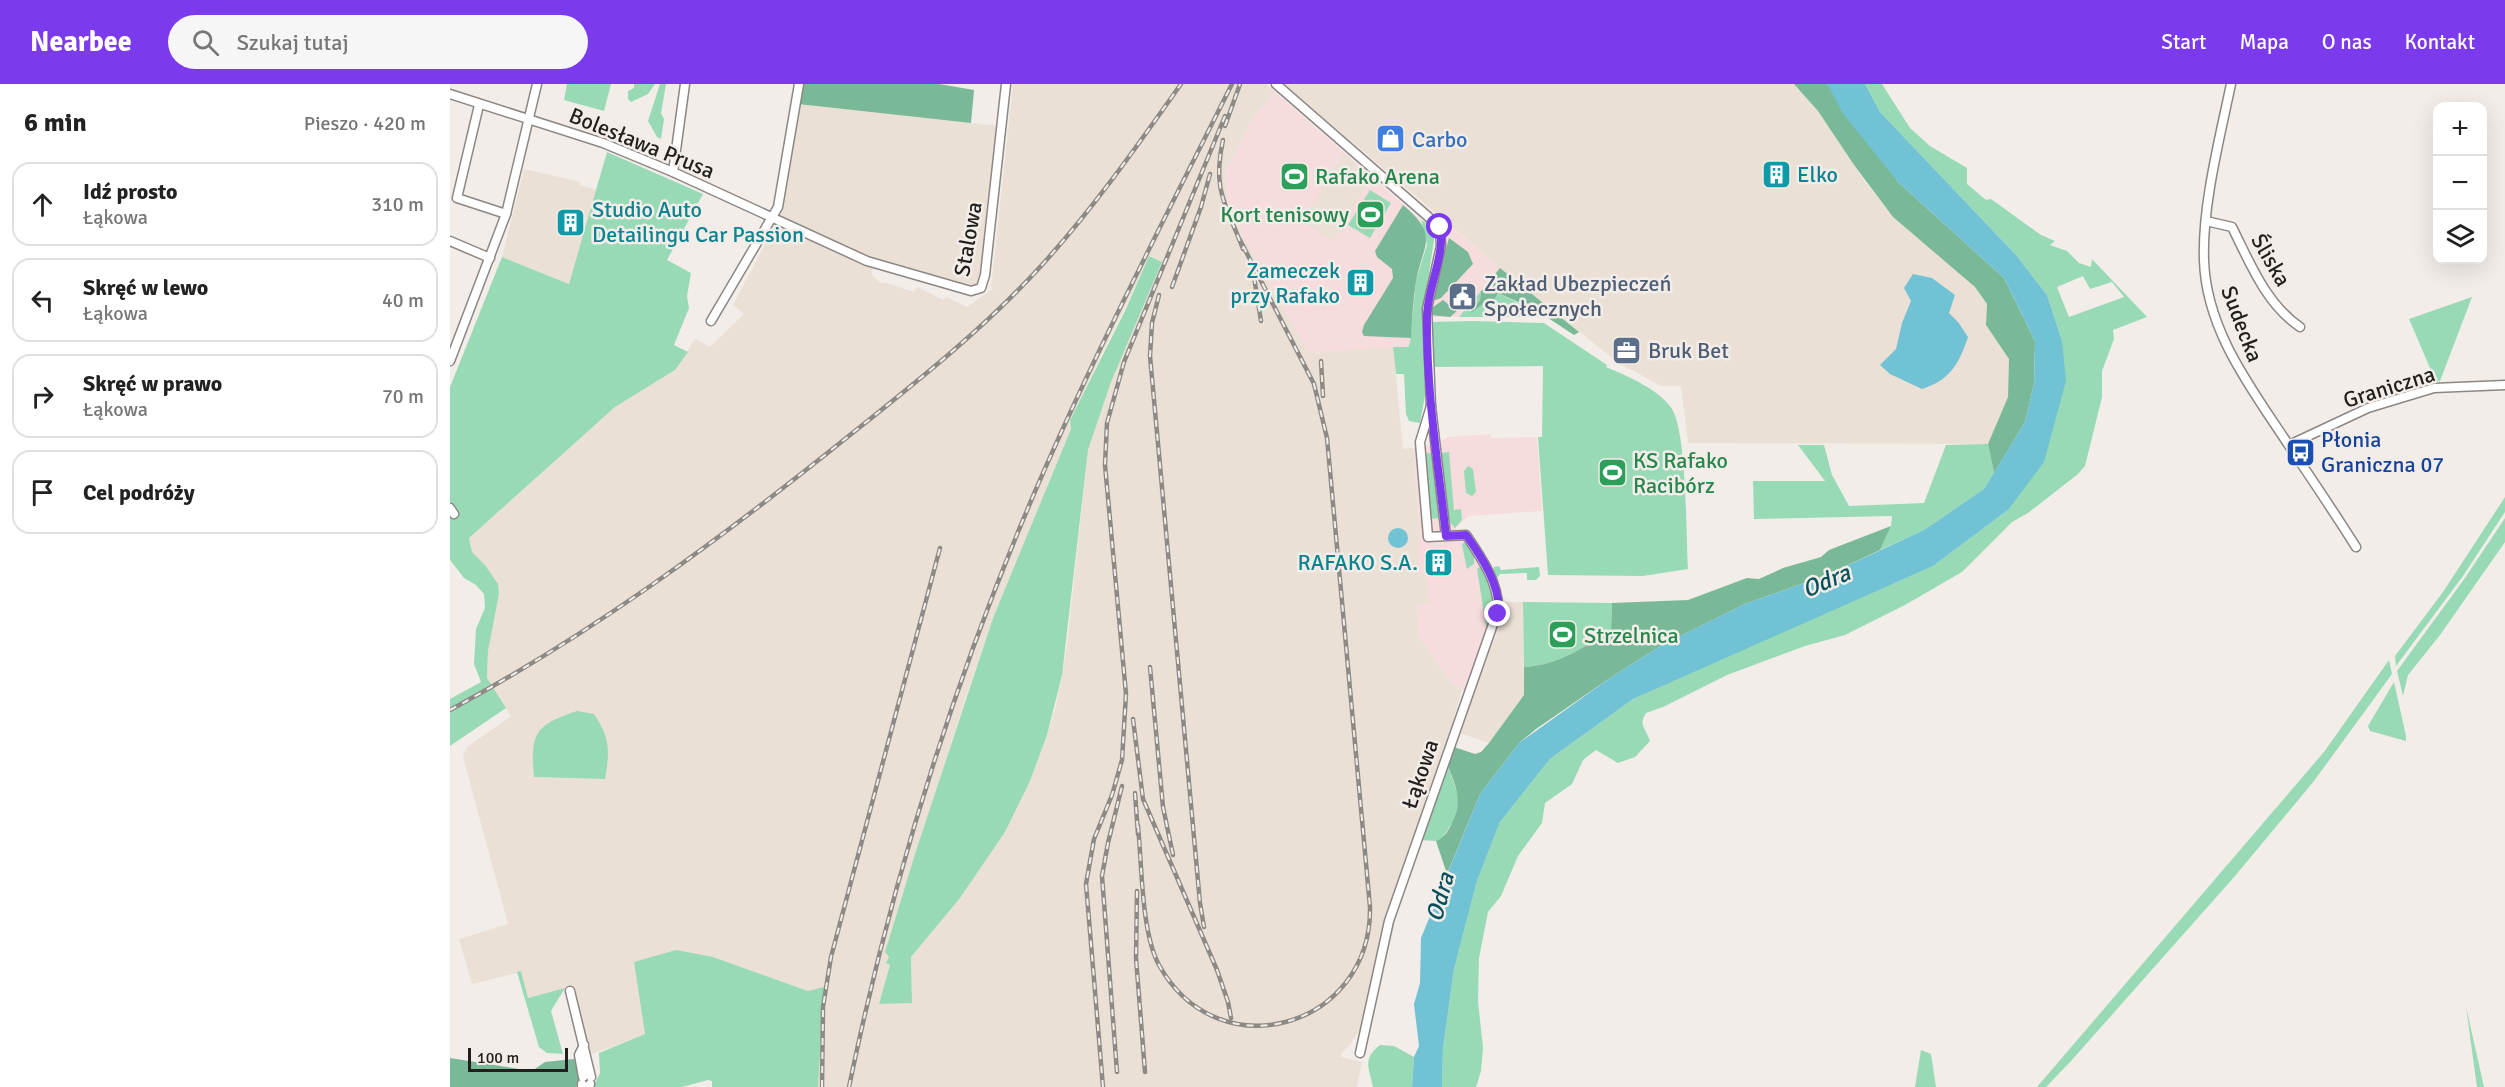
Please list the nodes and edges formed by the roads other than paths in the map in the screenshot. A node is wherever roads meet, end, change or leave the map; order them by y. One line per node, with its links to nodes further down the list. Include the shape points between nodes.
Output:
1 (537, 84): 9 (street)
2 (685, 84): 10 (street)
3 (799, 84): 12 (street, via 781,197)
4 (1006, 84): 12 (street, Stalowa, via 985,276 978,290 961,290 867,261)
5 (1276, 84): 20 (street, Łąkowa, via 1440,227 1442,240 1427,309)
6 (2231, 84): 13 (street, Sudecka)
7 (450, 94): 8 (street, Bolesława Prusa)
8 (479, 105): 9 (street, Bolesława Prusa); 11 (street, via 457,198)
9 (529, 118): 10 (street, Bolesława Prusa); 11 (street)
10 (673, 172): 12 (street, Bolesława Prusa)
11 (506, 214): 15 (street)
12 (773, 218): 16 (street)
13 (2206, 221): 17 (street, Śliska, via 2232,227 2271,298); 24 (street, Sudecka, via 2204,260 2209,297 2223,338)
14 (450, 241): 15 (street)
15 (490, 258): 18 (street)
16 (711, 321)
17 (2300, 327)
18 (450, 361)
19 (2505, 385): 24 (street, Graniczna, via 2434,388 2368,408)
20 (1431, 406): 21 (street, Łąkowa); 22 (street, Łąkowa)
21 (1424, 429): 22 (street); 23 (street, Łąkowa)
22 (1436, 434): 23 (street); 25 (street, Łąkowa)
23 (1420, 442): 25 (street, Łąkowa, via 1428,537)
24 (2289, 445): 26 (street, Sudecka)
25 (1446, 536): 28 (street, Łąkowa, via 1466,535 1485,564 1498,610 1389,921)
26 (2356, 546)
27 (570, 991): 29 (street, via 584,1045 579,1054)
28 (1360, 1053)
29 (586, 1083)

